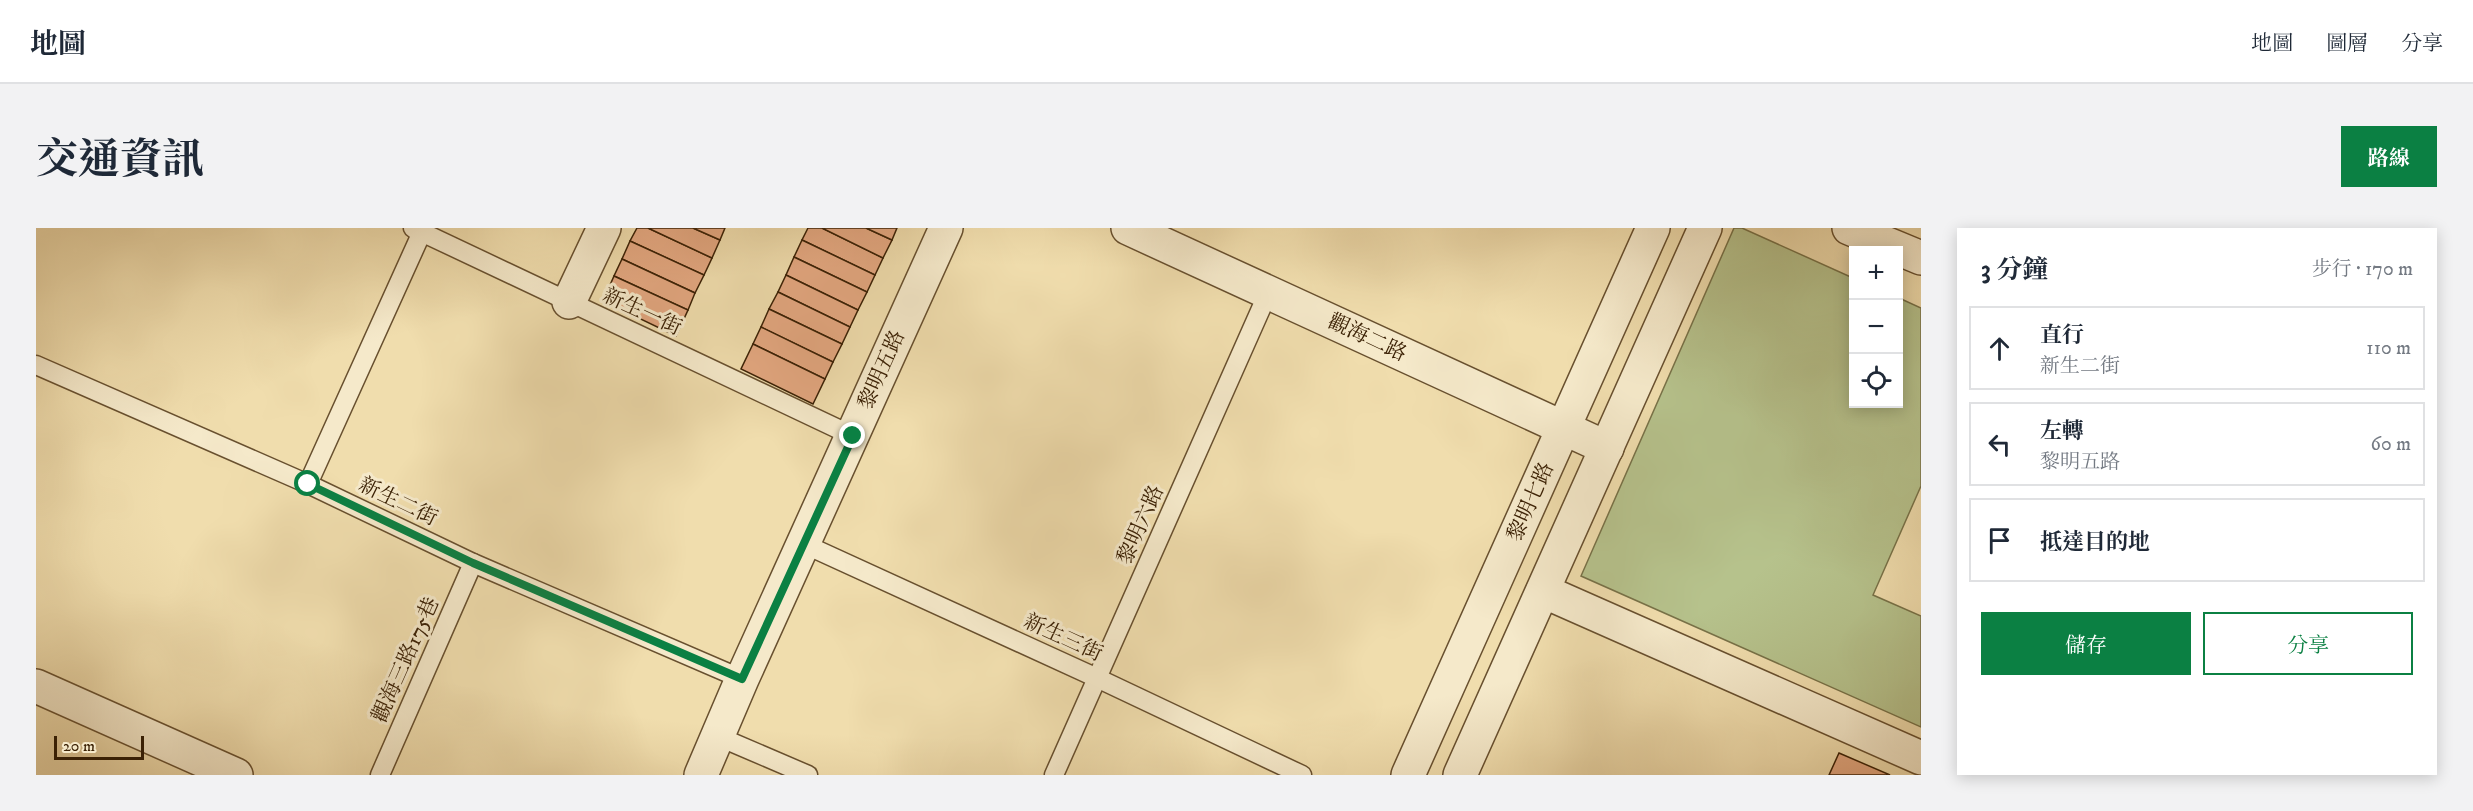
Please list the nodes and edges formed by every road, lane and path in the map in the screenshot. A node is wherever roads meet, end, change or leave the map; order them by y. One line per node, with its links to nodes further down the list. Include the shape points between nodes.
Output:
1 (604, 228): 10 (street)
2 (946, 228): 13 (street, 黎明五路)
3 (1128, 228): 9 (street, 觀海二路)
4 (1653, 228): 12 (street, 黎明七路)
5 (1705, 228): 14 (street)
6 (1849, 228): 8 (street)
7 (417, 230): 10 (lane, 新生一街); 15 (lane)
8 (1921, 258)
9 (1268, 293): 12 (street, 觀海二路); 19 (lane, 黎明六路)
10 (569, 302): 13 (lane, 新生一街)
11 (36, 365): 15 (lane, 新生二街)
12 (1564, 428): 14 (street, 觀海二路); 30 (street, 黎明七路)
13 (853, 436): 16 (street, 黎明五路)
14 (1607, 448): 18 (street)
15 (308, 484): 17 (lane, 新生二街)
16 (804, 544): 19 (lane, 新生三街); 20 (street, 黎明五路)
17 (473, 563): 20 (lane, 新生二街); 25 (lane, 觀海三路175巷)
18 (1543, 591): 23 (street); 31 (street)
19 (1097, 678): 28 (lane, 黎明六路); 29 (lane, 新生三街)
20 (742, 679): 22 (street, 黎明五路)
21 (36, 686): 24 (street)
22 (717, 736): 26 (street, 黎明五路); 27 (lane)
23 (1921, 758)
24 (236, 775)
25 (380, 775)
26 (701, 775)
27 (808, 775)
28 (1054, 775)
29 (1302, 775)
30 (1408, 775)
31 (1460, 775)

